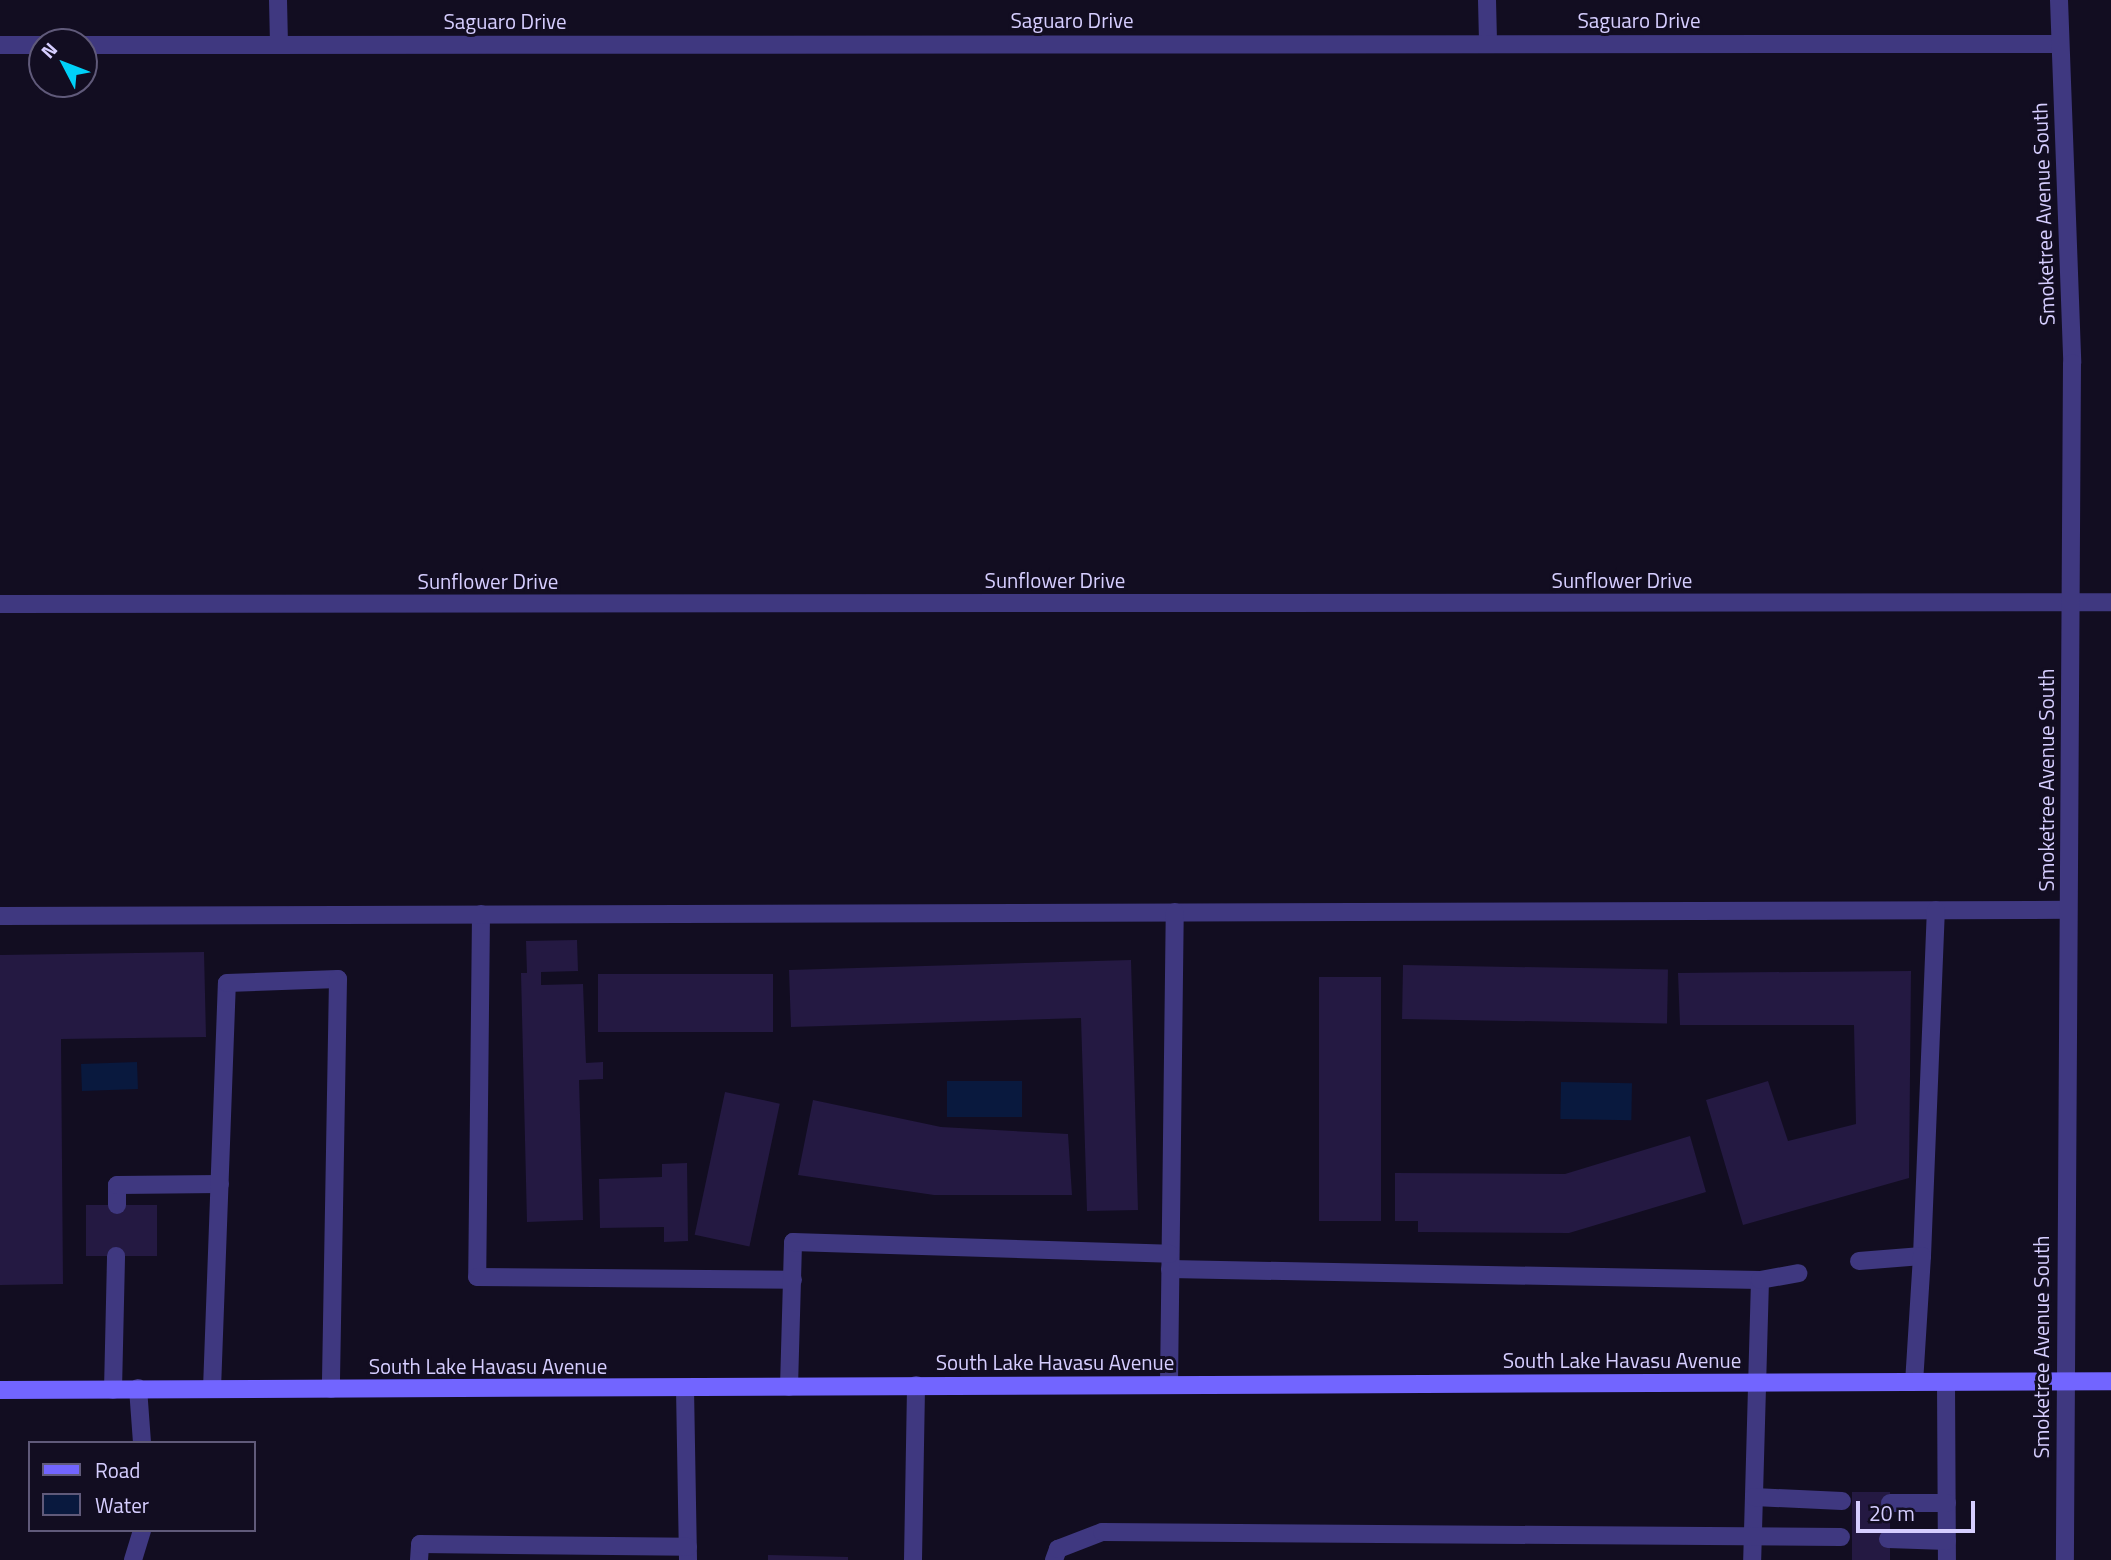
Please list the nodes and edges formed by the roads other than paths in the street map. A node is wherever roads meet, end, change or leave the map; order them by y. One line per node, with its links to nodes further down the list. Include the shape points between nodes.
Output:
1 (278, 0): 5 (street)
2 (1487, 0): 4 (street)
3 (2059, 0): 6 (street, Smoketree Avenue South)
4 (1488, 42): 5 (street, Saguaro Drive); 6 (street, Saguaro Drive)
5 (279, 44): 9 (street, Saguaro Drive)
6 (2059, 44): 10 (street, Smoketree Avenue South, via 2072,363)
7 (0, 45): 8 (street)
8 (28, 45)
9 (98, 45)
10 (2069, 602): 11 (street, Sunflower Drive); 12 (street, Sunflower Drive); 14 (street, Smoketree Avenue South)
11 (2111, 602)
12 (0, 604)
13 (1936, 910): 14 (street); 15 (street); 21 (street)
14 (2068, 910): 30 (street, Smoketree Avenue South)
15 (1175, 912): 16 (street); 23 (street)
16 (481, 914): 17 (street); 25 (street, via 477,1277)
17 (0, 916)
18 (220, 1184): 19 (street, via 117,1185); 37 (street); 38 (street, via 227,982 338,979)
19 (117, 1205)
20 (116, 1256): 40 (street)
21 (1922, 1256): 22 (street); 28 (street)
22 (1859, 1261)
23 (1170, 1262): 25 (street, via 793,1241); 26 (street); 32 (street)
24 (1798, 1273): 26 (street)
25 (793, 1280): 34 (street)
26 (1760, 1280): 31 (street)
27 (2111, 1381): 30 (main road, South Lake Havasu Avenue)
28 (1914, 1382): 29 (main road, South Lake Havasu Avenue); 31 (main road, South Lake Havasu Avenue)
29 (1946, 1382): 30 (main road, South Lake Havasu Avenue); 45 (street)
30 (2062, 1382): 59 (street, Smoketree Avenue South)
31 (1762, 1383): 32 (main road, South Lake Havasu Avenue); 42 (street)
32 (1170, 1384): 33 (main road, South Lake Havasu Avenue)
33 (916, 1385): 34 (main road, South Lake Havasu Avenue); 55 (street)
34 (789, 1387): 36 (main road, South Lake Havasu Avenue)
35 (138, 1388): 37 (main road, South Lake Havasu Avenue); 40 (main road, South Lake Havasu Avenue); 41 (street)
36 (685, 1388): 38 (main road, South Lake Havasu Avenue); 53 (street)
37 (212, 1389): 38 (main road, South Lake Havasu Avenue)
38 (331, 1389)
39 (0, 1390): 40 (main road, South Lake Havasu Avenue)
40 (113, 1390)
41 (142, 1441)
42 (1754, 1497): 43 (street); 47 (street)
43 (1842, 1501)
44 (1890, 1503): 45 (street)
45 (1947, 1503): 50 (street)
46 (141, 1532): 54 (street)
47 (1752, 1534): 48 (street); 56 (street, via 1102,1532 1058,1549); 57 (street)
48 (1841, 1537)
49 (1888, 1539): 50 (street)
50 (1947, 1541): 58 (street)
51 (419, 1552): 52 (street)
52 (646, 1553): 53 (street)
53 (688, 1554)
54 (133, 1560)
55 (913, 1560)
56 (1054, 1560)
57 (1752, 1560)
58 (1947, 1560)
59 (2065, 1560)

